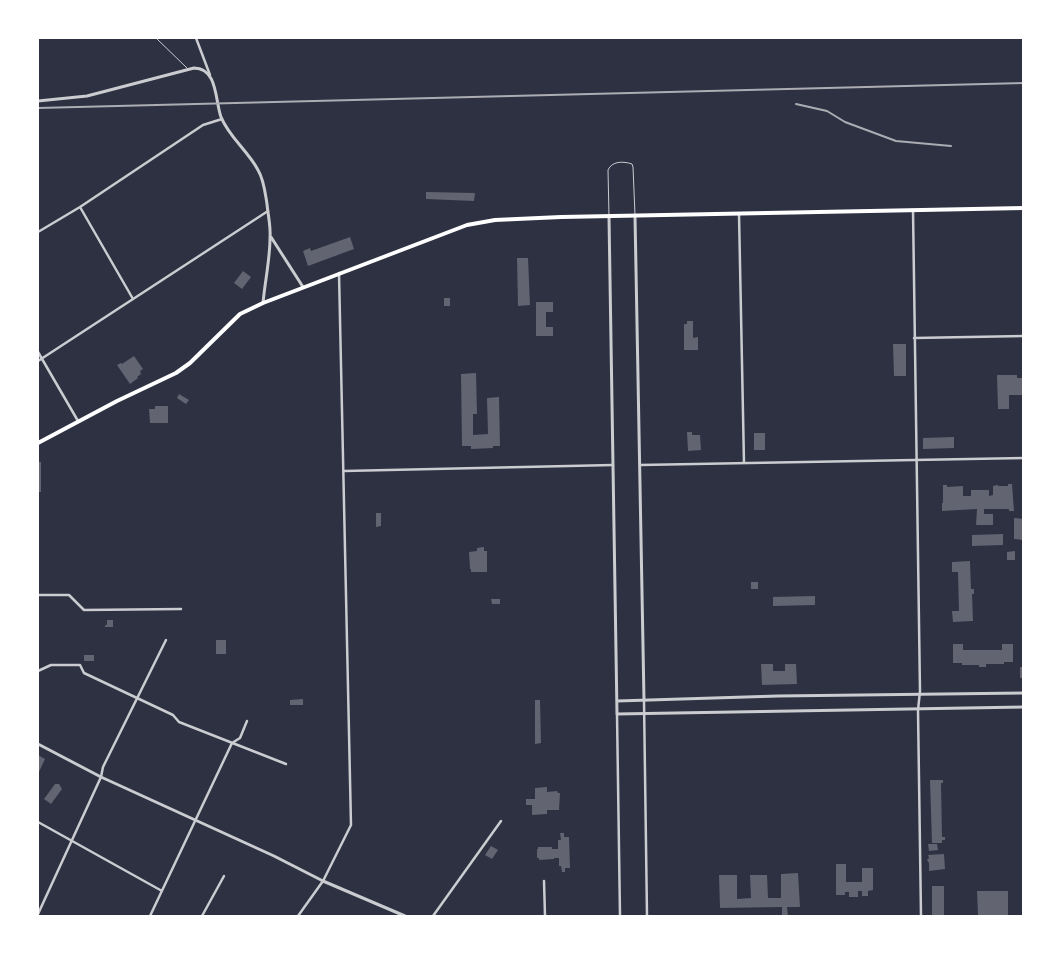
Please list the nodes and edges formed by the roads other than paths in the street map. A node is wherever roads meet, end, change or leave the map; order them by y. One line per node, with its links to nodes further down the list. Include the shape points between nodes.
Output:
1 (156, 38): 3 (lane)
2 (196, 38): 4 (street)
3 (188, 69): 4 (street, via 199,68); 5 (street, via 87,96)
4 (210, 76): 6 (street)
5 (38, 101)
6 (222, 119): 7 (street, via 203,125); 10 (street, via 260,173)
7 (80, 207): 14 (street); 18 (street)
8 (1024, 208): 9 (main road)
9 (913, 210): 11 (main road); 21 (street)
10 (268, 211): 15 (street); 18 (street)
11 (739, 214): 12 (main road); 29 (street)
12 (635, 216): 13 (main road); 13 (lane, via 632,164 614,162 608,170); 31 (street)
13 (609, 217): 16 (main road, via 479,222); 30 (street)
14 (38, 232)
15 (271, 237): 17 (street); 19 (street)
16 (339, 274): 17 (main road); 32 (street)
17 (303, 287): 19 (main road)
18 (133, 299): 23 (street)
19 (263, 303): 25 (main road, via 240,314 176,373)
20 (1024, 336): 21 (street)
21 (914, 338): 28 (street)
22 (38, 352): 23 (street)
23 (42, 359): 24 (street); 25 (street)
24 (38, 361)
25 (78, 421): 26 (main road)
26 (38, 443)
27 (1024, 458): 28 (street)
28 (916, 460): 29 (street); 38 (street)
29 (744, 463): 31 (street)
30 (613, 465): 32 (street); 41 (street)
31 (640, 465): 40 (street)
32 (344, 471): 56 (street, via 352,825)
33 (38, 595): 34 (street, via 69,595 84,610)
34 (181, 609)
35 (166, 640): 39 (street)
36 (38, 671): 39 (street, via 51,665 80,665 84,673)
37 (1024, 693): 38 (street)
38 (920, 694): 40 (street); 43 (street)
39 (136, 698): 47 (street, via 174,715 179,722); 50 (street)
40 (644, 700): 41 (street); 44 (street)
41 (617, 701): 45 (street)
42 (1024, 707): 43 (street)
43 (918, 710): 44 (street); 68 (street)
44 (644, 713): 45 (street); 67 (street)
45 (617, 714): 66 (street)
46 (247, 721): 47 (street, via 240,738)
47 (232, 743): 49 (street); 51 (street)
48 (38, 744): 50 (street)
49 (286, 764)
50 (101, 777): 51 (street); 54 (street)
51 (197, 820): 56 (street); 58 (street)
52 (502, 821): 64 (street)
53 (38, 822): 54 (street)
54 (72, 840): 58 (street); 59 (street)
55 (224, 876): 61 (street)
56 (323, 881): 62 (street); 63 (street)
57 (544, 881): 65 (street)
58 (162, 891): 60 (street)
59 (38, 914)
60 (150, 916)
61 (202, 916)
62 (298, 916)
63 (405, 916)
64 (433, 916)
65 (545, 916)
66 (620, 916)
67 (647, 916)
68 (921, 916)

